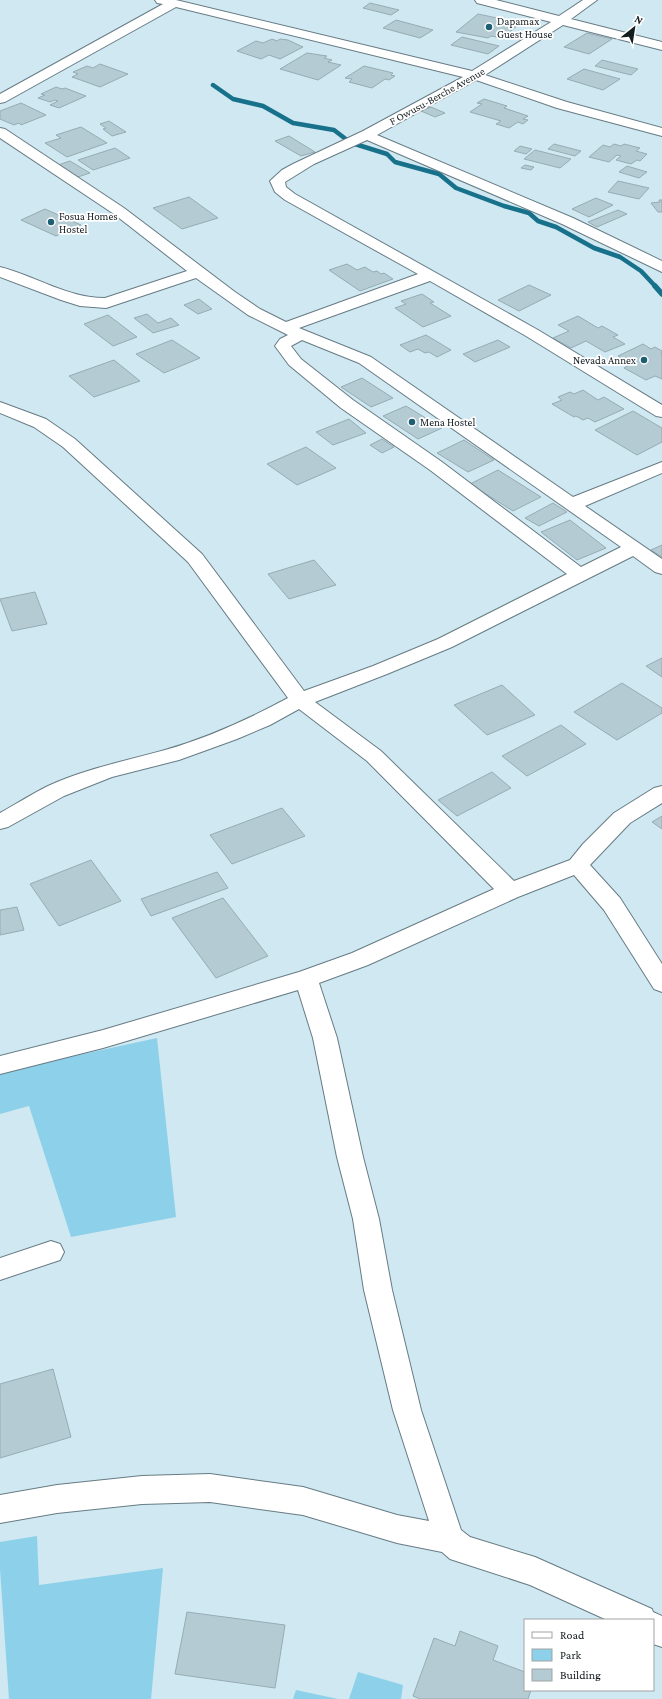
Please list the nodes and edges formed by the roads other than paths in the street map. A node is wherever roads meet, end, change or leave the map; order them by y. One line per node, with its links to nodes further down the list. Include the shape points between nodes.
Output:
1 (481, 0): 4 (street)
2 (591, 0): 4 (street, F Owusu-Berche Avenue)
3 (167, 2): 6 (street); 7 (street)
4 (562, 20): 5 (street); 6 (street, F Owusu-Berche Avenue)
5 (662, 46)
6 (476, 76): 9 (street, via 555,103); 10 (street, F Owusu-Berche Avenue)
7 (0, 99)
8 (0, 132): 13 (street, via 63,173)
9 (662, 132)
10 (367, 135): 11 (street, via 537,207); 14 (street, F Owusu-Berche Avenue, via 289,170 277,181 280,189 290,197)
11 (662, 267)
12 (0, 272): 13 (street, via 75,300 93,304 106,303)
13 (199, 272): 15 (street, via 252,312)
14 (431, 275): 15 (street); 17 (street)
15 (294, 331): 19 (street, via 365,360); 22 (street, via 283,346 295,362)
16 (0, 407): 23 (street, via 40,423 69,443 195,558)
17 (662, 412)
18 (662, 467): 19 (street)
19 (573, 504): 20 (street)
20 (634, 548): 21 (street); 22 (street)
21 (662, 568)
22 (580, 575): 23 (street, via 446,643)
23 (300, 700): 25 (street, via 230,734 172,755 106,772 56,791); 27 (street, via 374,756)
24 (662, 793): 26 (street, via 622,818)
25 (0, 822)
26 (578, 865): 27 (street); 29 (street, via 612,904)
27 (510, 891): 28 (street, via 360,958)
28 (306, 979): 30 (street, via 103,1039); 34 (street, via 325,1038 366,1219 378,1290 407,1410)
29 (662, 982)
30 (0, 1065)
31 (51, 1252): 32 (street)
32 (0, 1269)
33 (0, 1509): 34 (street, via 58,1499 142,1490 210,1488 303,1501 397,1529)
34 (449, 1539): 35 (street, via 461,1549 534,1572)
35 (639, 1619)

